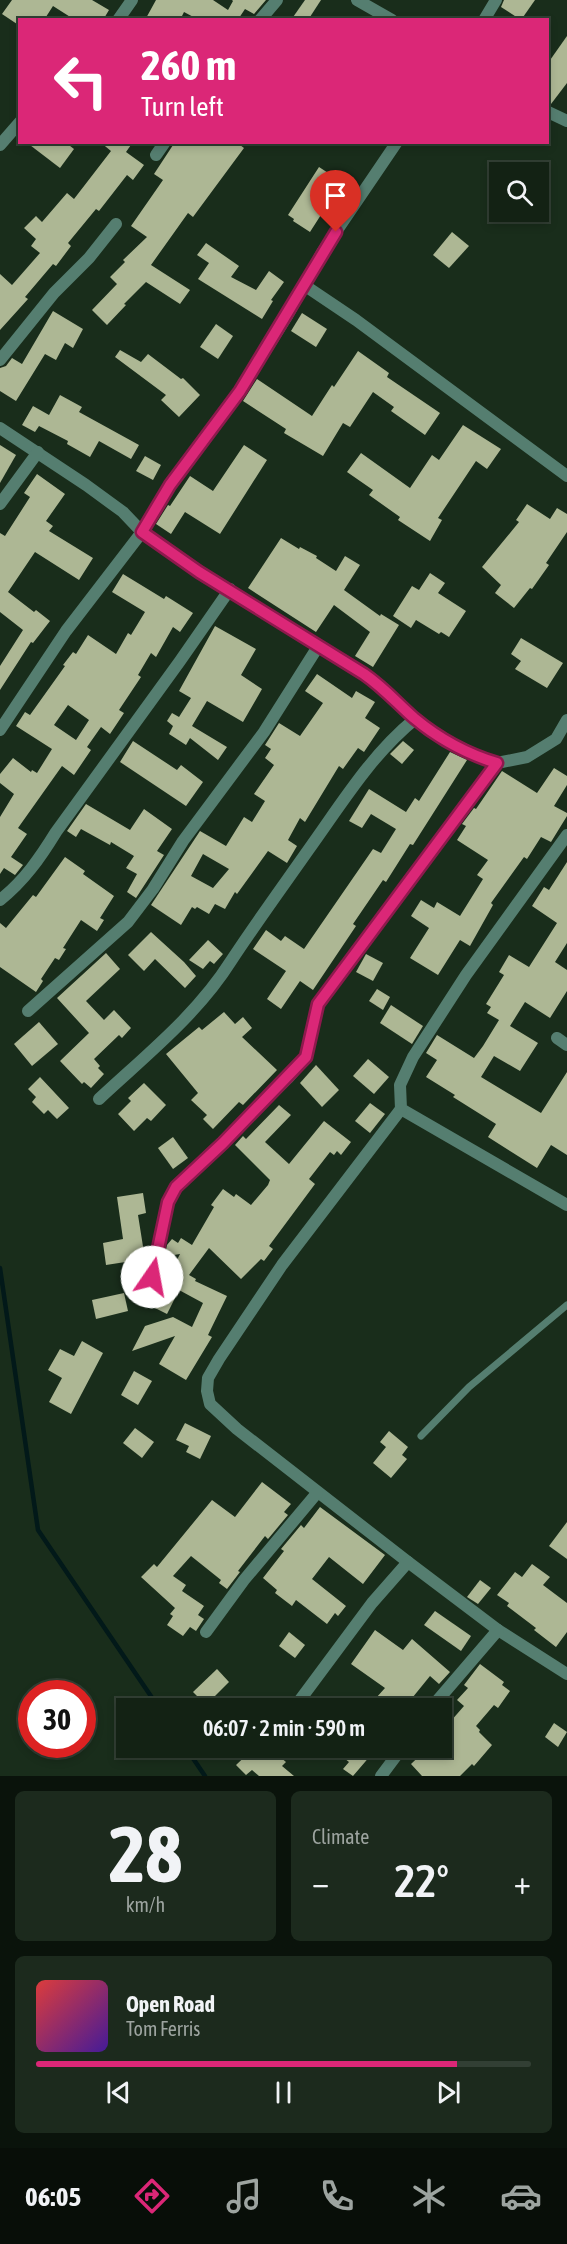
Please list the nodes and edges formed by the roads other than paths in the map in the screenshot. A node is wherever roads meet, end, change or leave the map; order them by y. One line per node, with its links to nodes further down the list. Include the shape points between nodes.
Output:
1 (132, 0): 5 (street)
2 (277, 0): 6 (street)
3 (357, 0): 7 (street)
4 (496, 0): 8 (street)
5 (119, 18)
6 (262, 18)
7 (388, 18)
8 (485, 18)
9 (549, 113): 10 (street)
10 (567, 122)
11 (18, 124): 14 (street)
12 (164, 144): 15 (street)
13 (397, 144): 17 (street)
14 (0, 145)
15 (156, 155)
16 (116, 224): 18 (street)
17 (304, 285): 21 (street); 23 (street, via 240,391 170,485)
18 (0, 360)
19 (0, 428): 20 (street)
20 (38, 452): 22 (street); 23 (street, via 123,512)
21 (567, 476)
22 (0, 504)
23 (142, 532): 24 (street); 28 (street, via 66,631)
24 (230, 589): 25 (street); 32 (street, via 42,855)
25 (319, 645): 26 (street, via 381,686); 33 (street, via 264,732 128,922)
26 (415, 719): 30 (street, via 445,740); 34 (street, via 368,766 194,1011)
27 (567, 720): 29 (street)
28 (0, 730)
29 (562, 743): 30 (street, via 527,757)
30 (497, 763): 37 (street, via 318,1004 306,1057 176,1187 168,1202)
31 (567, 835): 35 (street, via 466,975 413,1057 400,1085)
32 (0, 900)
33 (28, 1011)
34 (99, 1099)
35 (401, 1109): 36 (street); 40 (street, via 282,1265 208,1378 210,1404)
36 (567, 1204)
37 (152, 1277)
38 (567, 1305): 39 (lane, via 469,1387)
39 (421, 1436)
40 (317, 1493): 41 (street); 43 (street)
41 (408, 1562): 42 (street); 45 (street, via 372,1603)
42 (498, 1630): 44 (street); 46 (street)
43 (206, 1632)
44 (567, 1674)
45 (301, 1698)
46 (440, 1698)
47 (394, 1758): 48 (street)
48 (381, 1776)

